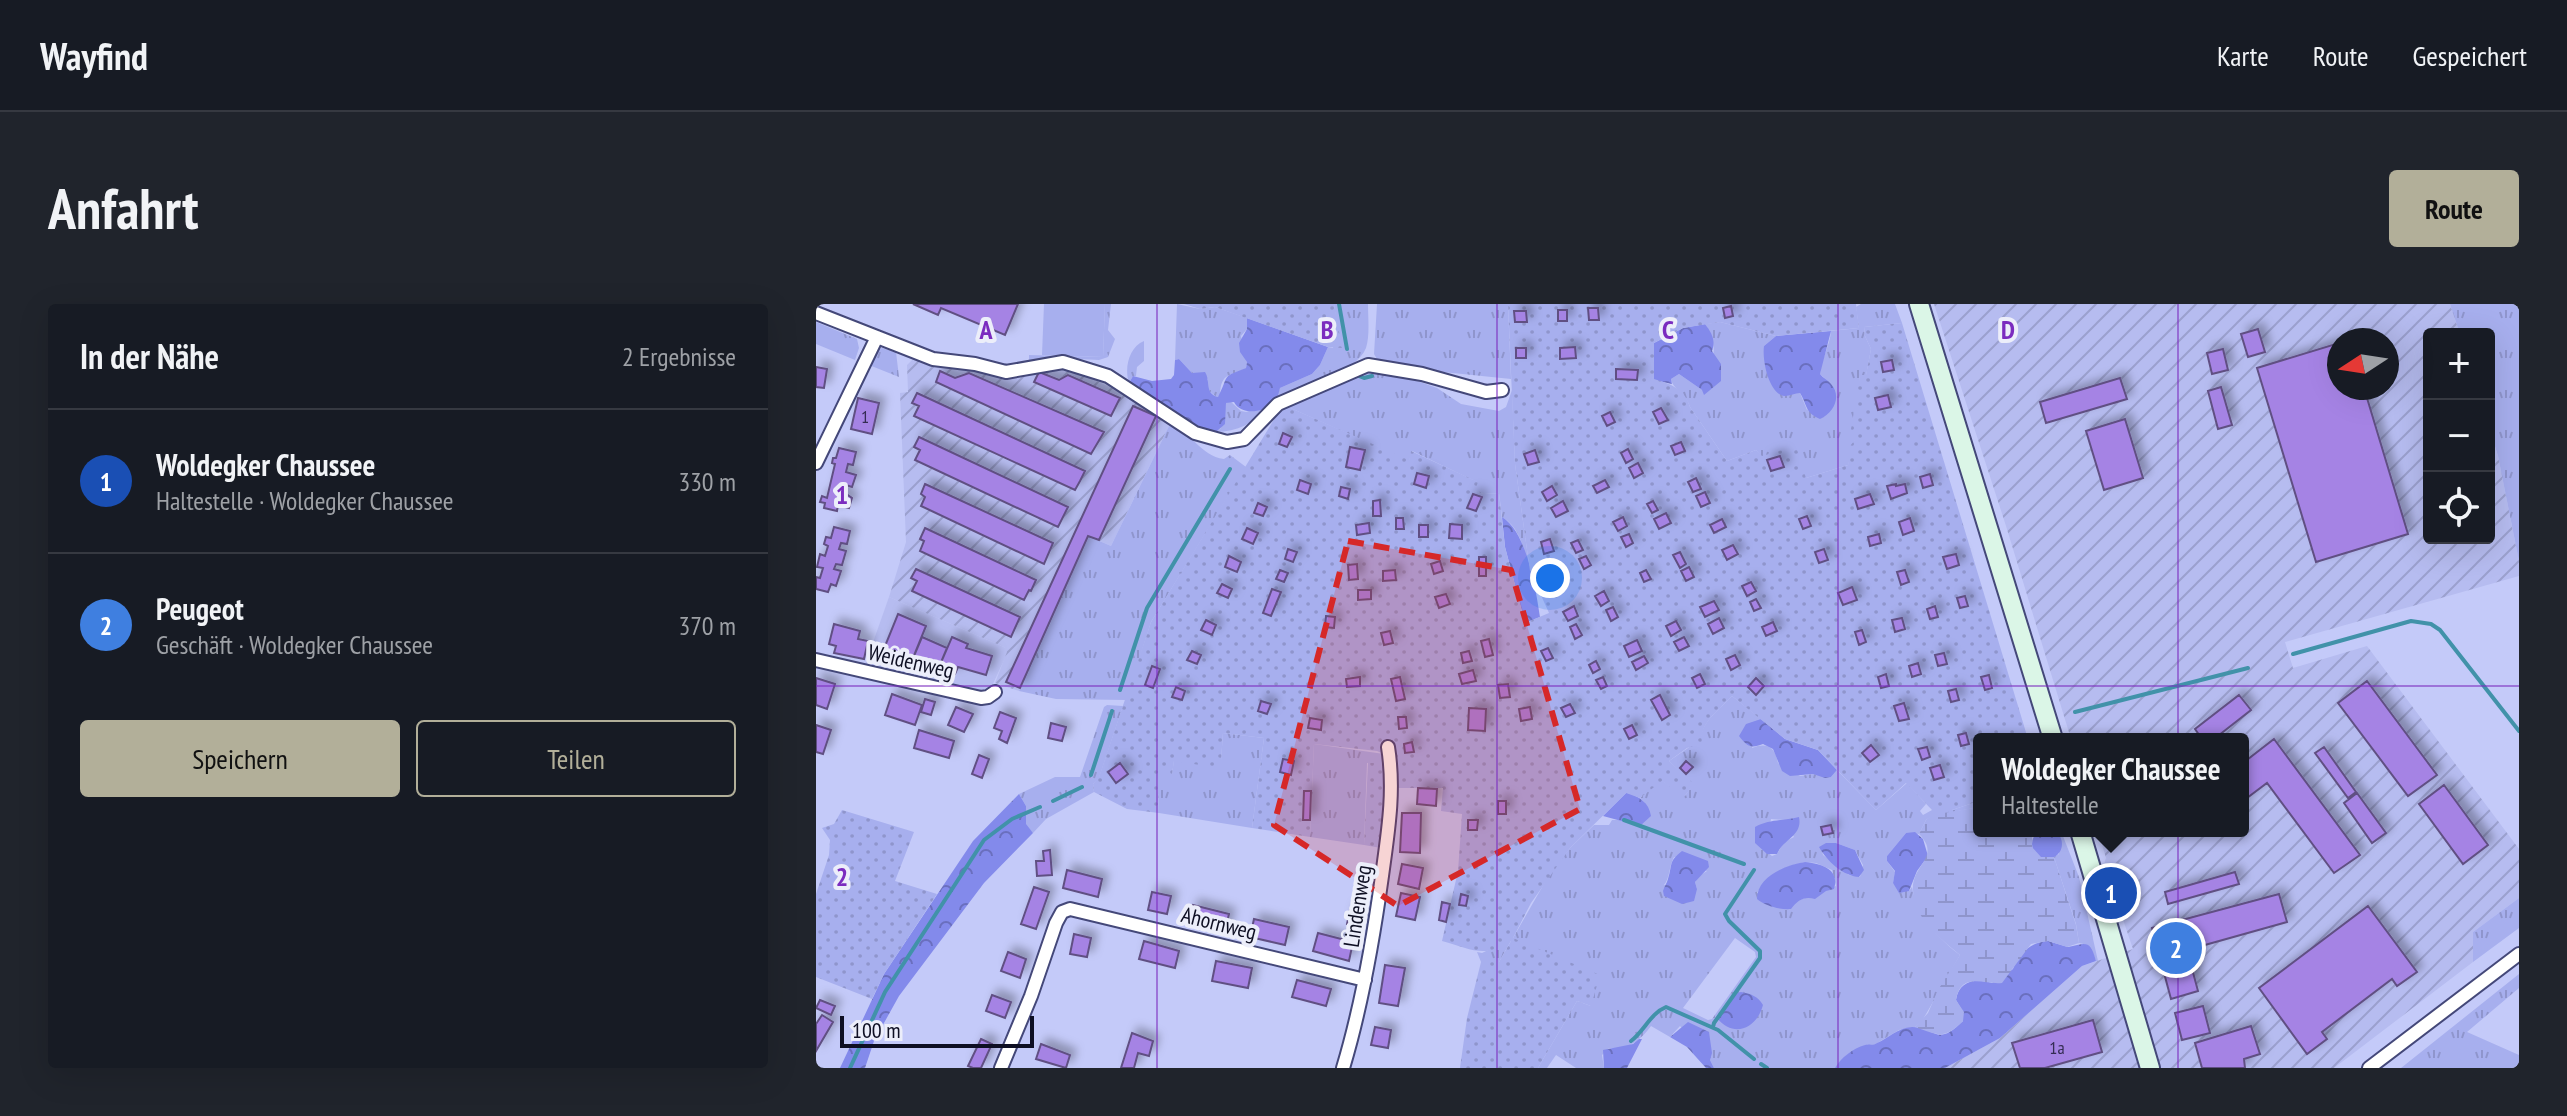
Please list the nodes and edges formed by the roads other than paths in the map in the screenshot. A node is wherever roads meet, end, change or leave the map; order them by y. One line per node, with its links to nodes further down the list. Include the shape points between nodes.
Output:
1 (1919, 304): 8 (main road)
2 (816, 313): 3 (street)
3 (877, 337): 4 (street, via 925,357 1006,372 1063,362 1108,376 1195,433 1227,442 1244,439 1278,404 1368,365 1486,392); 5 (street)
4 (1502, 390)
5 (816, 463)
6 (816, 660): 7 (street, Weidenweg, via 981,698)
7 (995, 692)
8 (2051, 733)
9 (1388, 747): 12 (street, Lindenweg, via 1392,808)
10 (2082, 837): 15 (main road)
11 (2519, 954): 16 (street)
12 (1365, 980): 13 (street, Ahornweg, via 1070,909 1062,912); 14 (street, Lindenweg)
13 (1004, 1067)
14 (1343, 1068)
15 (2150, 1068)
16 (2369, 1068)

